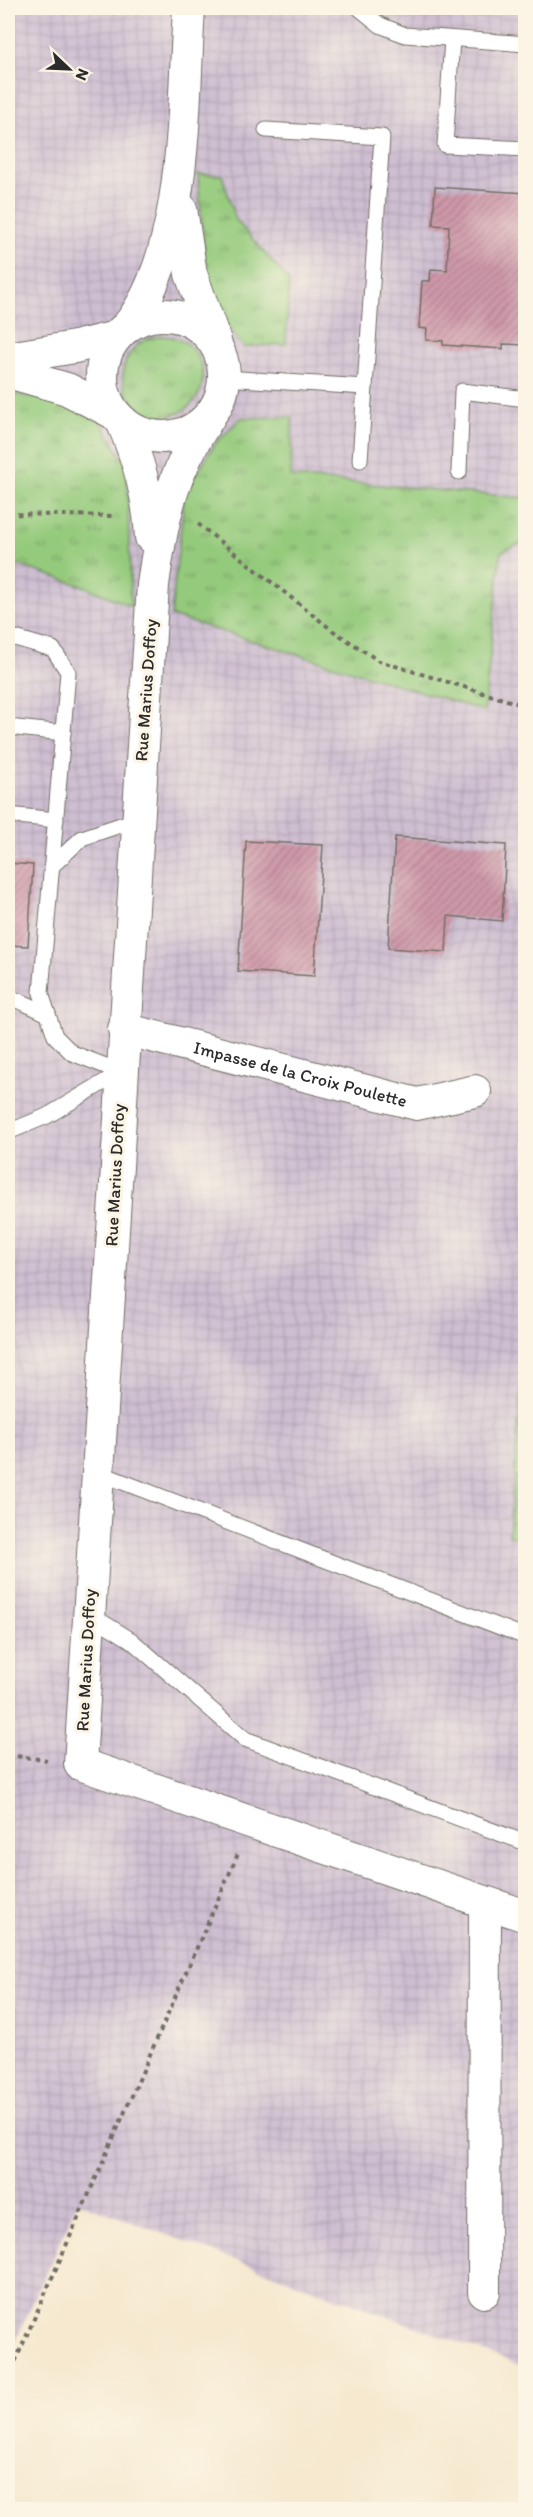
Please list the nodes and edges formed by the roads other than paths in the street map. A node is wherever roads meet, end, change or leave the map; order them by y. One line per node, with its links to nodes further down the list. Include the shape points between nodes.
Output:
1 (189, 8): 7 (street)
2 (359, 8): 3 (lane, via 380,25 405,35)
3 (452, 39): 4 (lane); 6 (lane, via 445,145)
4 (525, 44)
5 (266, 130): 13 (lane, via 382,137)
6 (525, 149)
7 (178, 185): 8 (street, via 158,270 146,300); 9 (street, via 192,274)
8 (122, 332): 9 (street, via 156,315 177,317 205,331); 10 (street, via 75,347); 15 (street, via 105,358 102,374 104,391)
9 (218, 348): 12 (street)
10 (8, 357)
11 (8, 372): 15 (street, via 67,389)
12 (225, 378): 13 (lane); 16 (street, via 220,399)
13 (365, 387): 17 (lane)
14 (525, 399): 18 (lane, via 462,392)
15 (118, 417): 16 (street, via 145,435 162,438 188,433); 19 (street, Rue Marius Doffoy, via 132,444 148,500)
16 (209, 417): 19 (street, Rue Marius Doffoy, via 172,487)
17 (360, 460)
18 (459, 472)
19 (153, 585): 24 (street, Rue Marius Doffoy)
20 (8, 636): 22 (lane, via 53,649 68,672)
21 (8, 727): 22 (lane)
22 (63, 733): 25 (lane)
23 (8, 814): 25 (lane)
24 (138, 819): 26 (lane, via 82,838); 29 (street, Rue Marius Doffoy)
25 (56, 820): 26 (lane)
26 (52, 866): 28 (lane, via 41,993)
27 (8, 999): 28 (lane, via 20,1000)
28 (48, 1014): 30 (lane, via 54,1036 72,1053)
29 (124, 1029): 30 (street, Rue Marius Doffoy); 31 (street, Impasse de la Croix Poulette, via 417,1104)
30 (121, 1072): 32 (lane, via 47,1116); 33 (street, Rue Marius Doffoy)
31 (475, 1091)
32 (8, 1132)
33 (97, 1472): 34 (street, Rue Marius Doffoy); 35 (lane)
34 (89, 1614): 36 (lane, via 131,1640 245,1739); 37 (street, Rue Marius Doffoy, via 80,1764)
35 (525, 1636)
36 (525, 1843)
37 (485, 1903): 38 (street); 39 (street)
38 (525, 1916)
39 (484, 2292)

